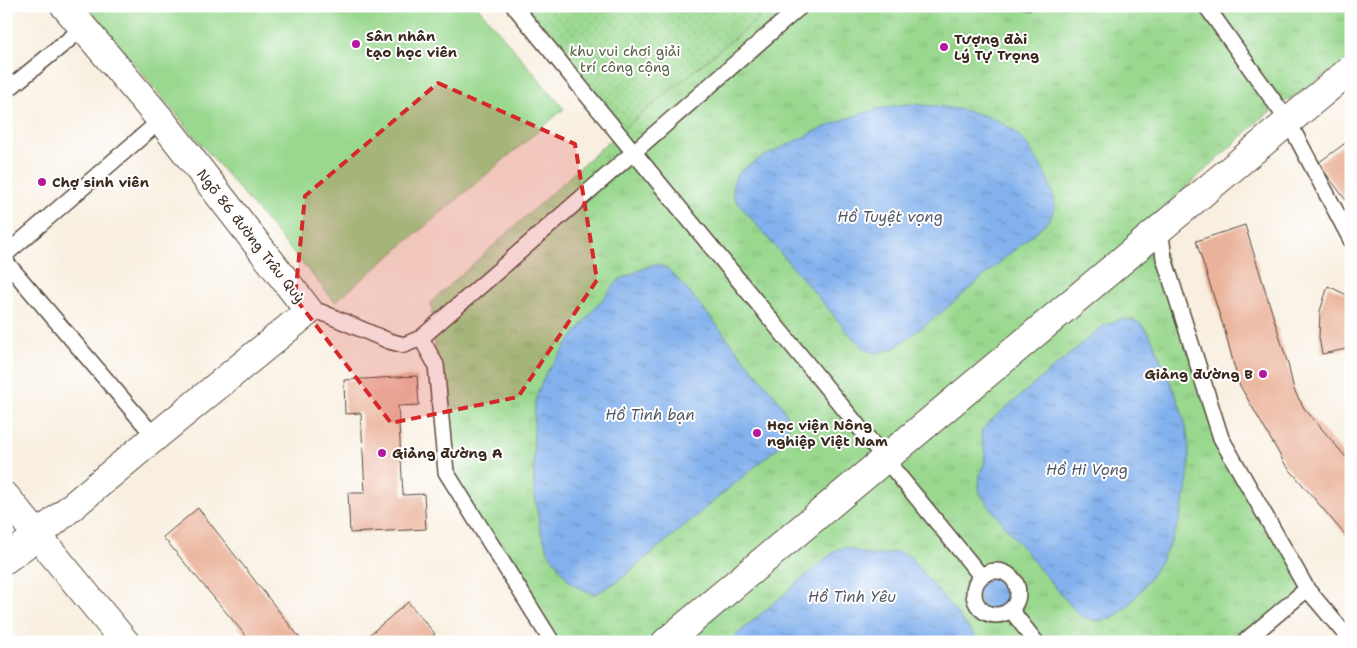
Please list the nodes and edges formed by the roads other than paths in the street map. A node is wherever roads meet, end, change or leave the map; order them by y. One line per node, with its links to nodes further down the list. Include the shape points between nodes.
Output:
1 (65, 6): 5 (street, Ngõ 86 đường Trâu Quỳ)
2 (514, 6): 10 (lane)
3 (801, 6): 10 (lane)
4 (1206, 6): 9 (lane)
5 (83, 28): 7 (lane); 8 (street, Ngõ 86 đường Trâu Quỳ)
6 (1351, 69): 9 (street)
7 (6, 91)
8 (161, 120): 13 (lane); 15 (street, Ngõ 86 đường Trâu Quỳ)
9 (1288, 121): 11 (street); 12 (lane)
10 (634, 152): 16 (lane); 18 (lane)
11 (1160, 228): 18 (street); 23 (lane, via 1164,258 1222,438)
12 (1351, 240)
13 (6, 254)
14 (6, 262): 17 (lane)
15 (309, 311): 16 (lane, via 321,312 404,345); 17 (street, Ngõ 86 đường Trâu Quỳ)
16 (421, 338): 27 (lane, via 436,364 446,472)
17 (155, 437): 20 (street, Ngõ 86 đường Trâu Quỳ)
18 (885, 459): 22 (lane); 28 (street)
19 (6, 496): 20 (street)
20 (37, 536): 21 (street); 26 (street)
21 (6, 559)
22 (981, 576): 24 (lane, via 973,592 979,608 994,616); 24 (lane, via 997,570 1013,578 1018,586 1018,595)
23 (1307, 589): 25 (lane); 30 (lane)
24 (1010, 610): 29 (lane)
25 (1351, 641)
26 (125, 642)
27 (552, 642)
28 (666, 642)
29 (1036, 642)
30 (1244, 642)

